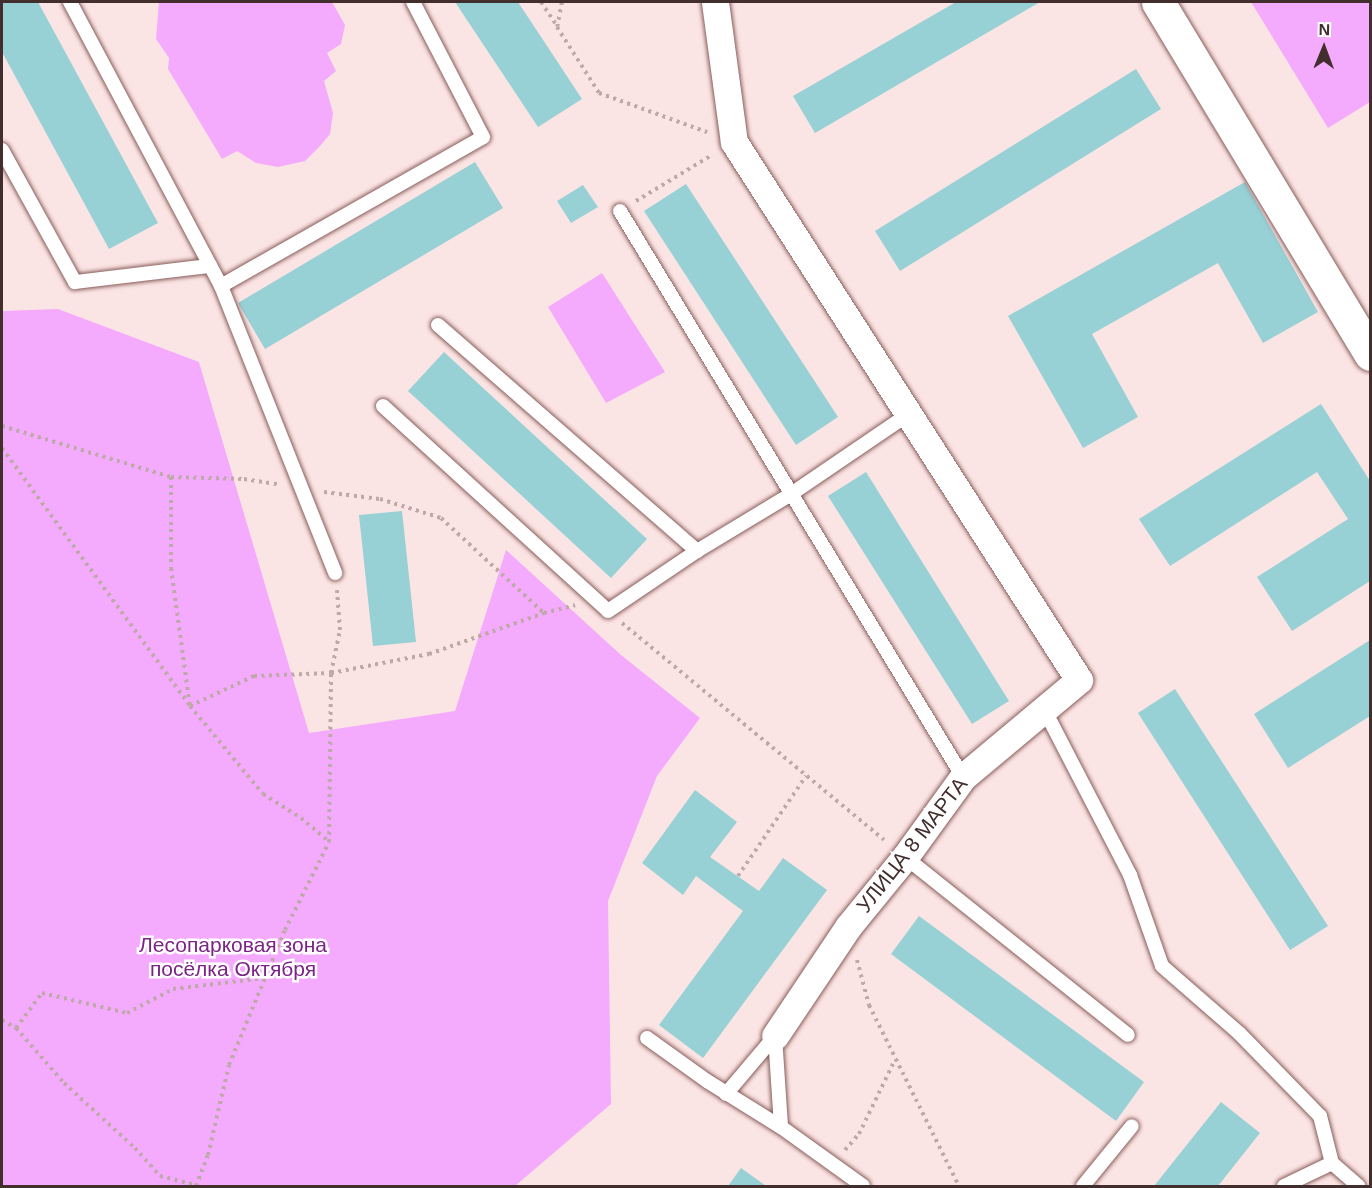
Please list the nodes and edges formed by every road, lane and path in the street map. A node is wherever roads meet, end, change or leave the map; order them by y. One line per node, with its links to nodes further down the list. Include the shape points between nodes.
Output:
1 (70, 2): 11 (lane)
2 (412, 2): 12 (lane, via 483,136)
3 (541, 2): 7 (path)
4 (562, 2): 7 (path)
5 (716, 2): 8 (street)
6 (1158, 2): 14 (street)
7 (557, 27): 8 (path, via 599,93)
8 (734, 142): 10 (path); 16 (street)
9 (2, 150): 11 (lane, via 75,282)
10 (620, 211): 19 (lane)
11 (210, 266): 12 (lane)
12 (221, 286): 21 (lane)
13 (438, 325): 20 (lane)
14 (1371, 354)
15 (382, 406): 22 (lane)
16 (910, 413): 19 (lane); 26 (street, УЛИЦА 8 МАРТА, via 1079,680)
17 (2, 448): 25 (path)
18 (171, 477): 25 (path, via 171,568)
19 (791, 494): 20 (lane); 28 (lane)
20 (697, 551): 23 (lane)
21 (335, 573): 24 (path, via 340,630)
22 (596, 600): 23 (lane); 24 (path, via 544,613 429,654)
23 (608, 611): 27 (path)
24 (331, 673): 25 (path, via 254,676); 29 (path)
25 (190, 706): 29 (path, via 263,794)
26 (1044, 709): 28 (street, УЛИЦА 8 МАРТА); 43 (lane, via 1130,875 1162,966 1239,1033 1320,1116)
27 (806, 776): 30 (path); 31 (path)
28 (963, 777): 30 (street, УЛИЦА 8 МАРТА)
29 (329, 842): 33 (path)
30 (905, 857): 32 (street, УЛИЦА 8 МАРТА); 36 (lane)
31 (738, 876)
32 (848, 927): 37 (street, УЛИЦА 8 МАРТА); 39 (path, via 868,1005)
33 (266, 978): 35 (path, via 173,989 127,1013 42,993); 45 (path, via 229,1065 208,1155)
34 (2, 1020): 35 (path)
35 (16, 1028): 45 (path, via 64,1083 160,1176)
36 (1128, 1035)
37 (775, 1036): 40 (lane); 42 (lane)
38 (646, 1038): 40 (lane)
39 (895, 1059): 44 (path, via 859,1134); 47 (path)
40 (726, 1094): 42 (lane)
41 (1132, 1126): 48 (lane)
42 (782, 1127): 44 (lane)
43 (1332, 1163): 49 (lane); 50 (lane)
44 (833, 1164): 46 (lane)
45 (196, 1186)
46 (863, 1186)
47 (959, 1186)
48 (1083, 1186)
49 (1284, 1186)
50 (1358, 1186)

